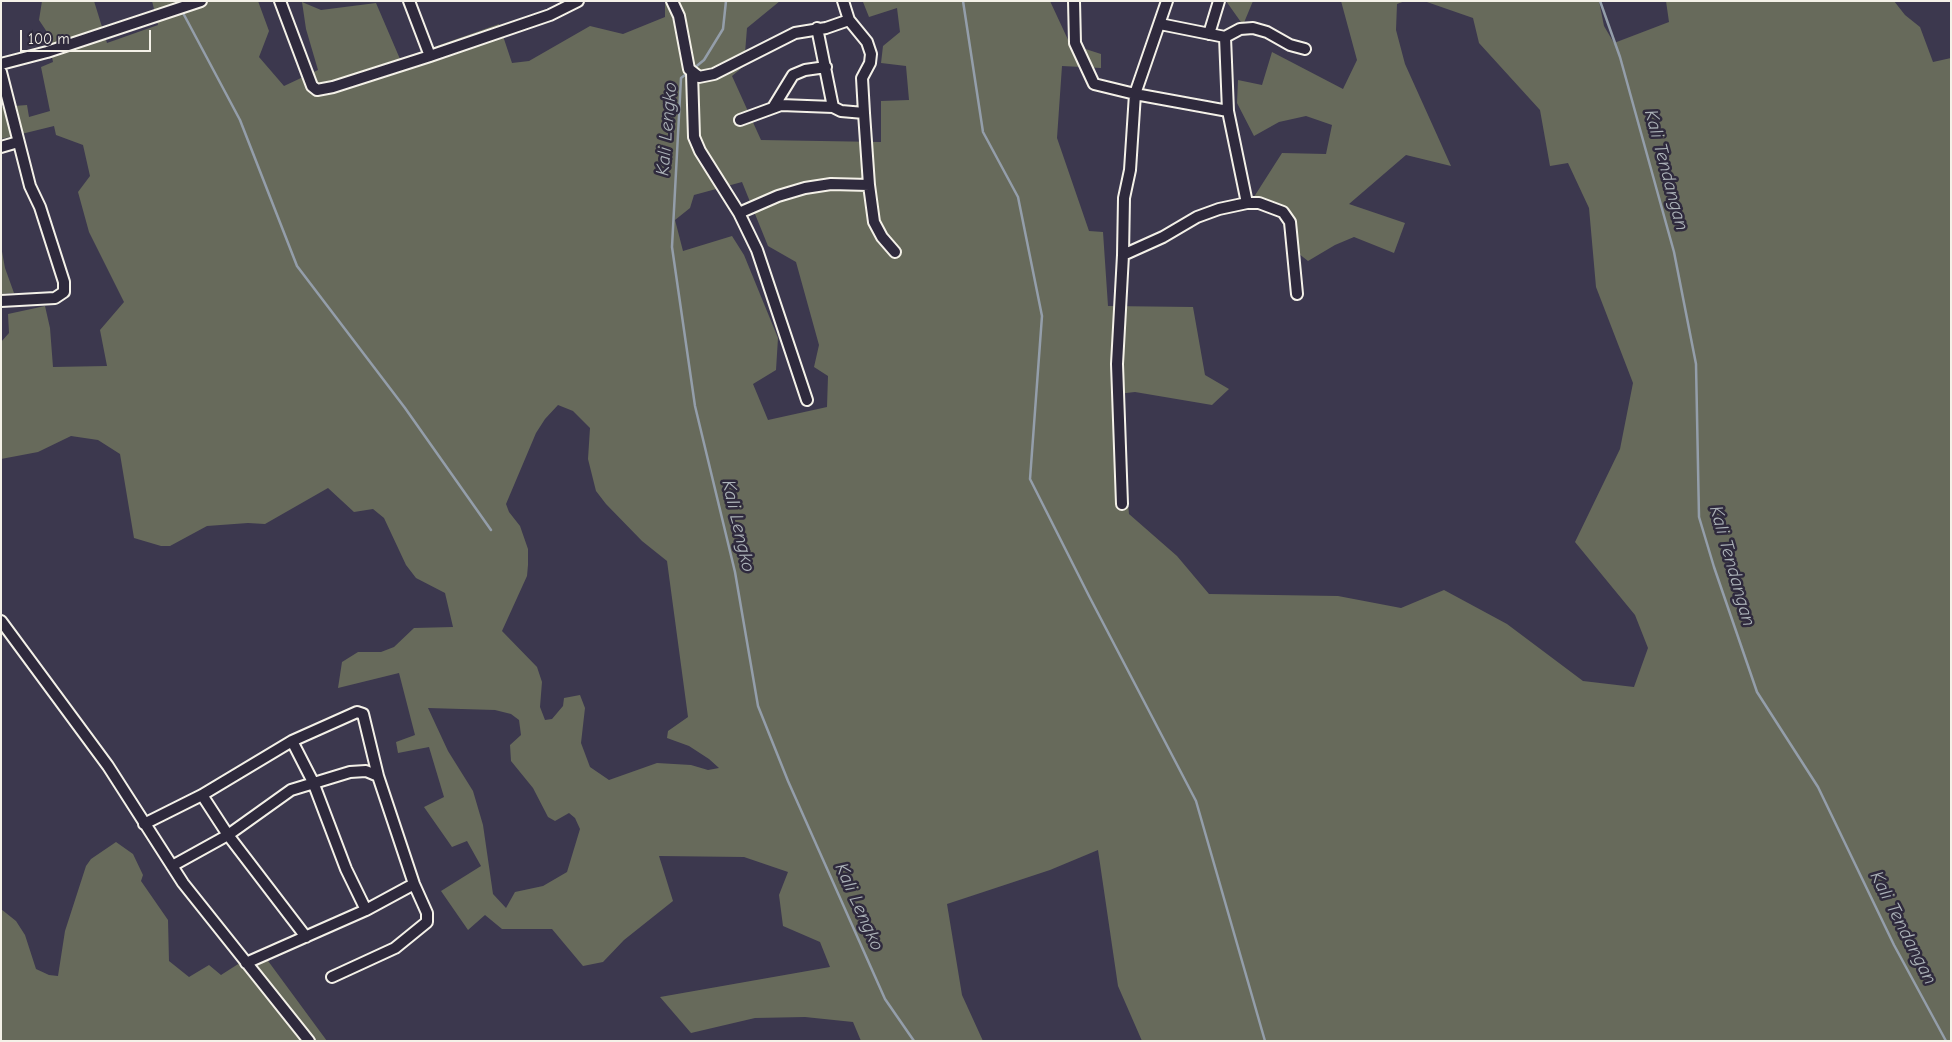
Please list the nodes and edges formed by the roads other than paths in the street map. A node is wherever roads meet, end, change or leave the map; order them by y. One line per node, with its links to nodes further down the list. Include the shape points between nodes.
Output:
1 (201, 1): 17 (street, via 162,16)
2 (280, 1): 16 (street, via 313,89 333,87)
3 (409, 1): 16 (street)
4 (578, 1): 16 (street, via 550,15)
5 (672, 1): 19 (street, via 679,16)
6 (843, 1): 10 (street)
7 (1074, 1): 21 (street, via 1075,43 1091,80 1096,85)
8 (1167, 1): 11 (street)
9 (1218, 1): 13 (street)
10 (849, 20): 12 (street); 25 (street, via 871,50 870,63 862,78)
11 (1160, 24): 13 (street); 21 (street)
12 (817, 28): 18 (street); 19 (street, via 782,38 714,74 700,77)
13 (1209, 34): 14 (street)
14 (1225, 37): 15 (street, via 1240,29 1254,28); 24 (street)
15 (1304, 49)
16 (430, 56)
17 (1, 64)
18 (826, 67): 22 (street, via 793,75); 23 (street)
19 (691, 71): 31 (street, via 694,137)
20 (1, 72): 27 (street)
21 (1135, 94): 24 (street); 33 (street, via 1130,170 1124,198)
22 (774, 106): 23 (street); 26 (street)
23 (833, 107): 25 (street)
24 (1228, 112): 30 (street)
25 (864, 113): 29 (street)
26 (740, 120)
27 (18, 142): 28 (street); 35 (street, via 64,282 64,292 56,298)
28 (1, 148)
29 (869, 185): 31 (street, via 831,184 805,188); 32 (street, via 874,222)
30 (1248, 203): 33 (street, via 1197,217 1163,238); 34 (street, via 1274,207 1283,212 1290,222)
31 (739, 213): 36 (street, via 757,250)
32 (895, 252)
33 (1123, 255): 37 (street, via 1117,364)
34 (1297, 294)
35 (1, 301)
36 (807, 400)
37 (1122, 504)
38 (1, 622): 43 (street, via 108,766)
39 (292, 741): 40 (street, via 360,712); 41 (street); 42 (street)
40 (378, 776): 41 (street, via 373,772 359,771); 46 (street)
41 (313, 782): 44 (street, via 290,790); 47 (street, via 346,869)
42 (202, 796): 43 (street); 44 (street)
43 (144, 824): 45 (street)
44 (228, 835): 45 (street); 48 (street)
45 (172, 866): 49 (street)
46 (414, 884): 47 (street); 50 (street, via 427,913 425,926 396,948)
47 (366, 910): 48 (street)
48 (306, 938): 49 (street)
49 (246, 963): 51 (street)
50 (332, 977)
51 (309, 1041)

